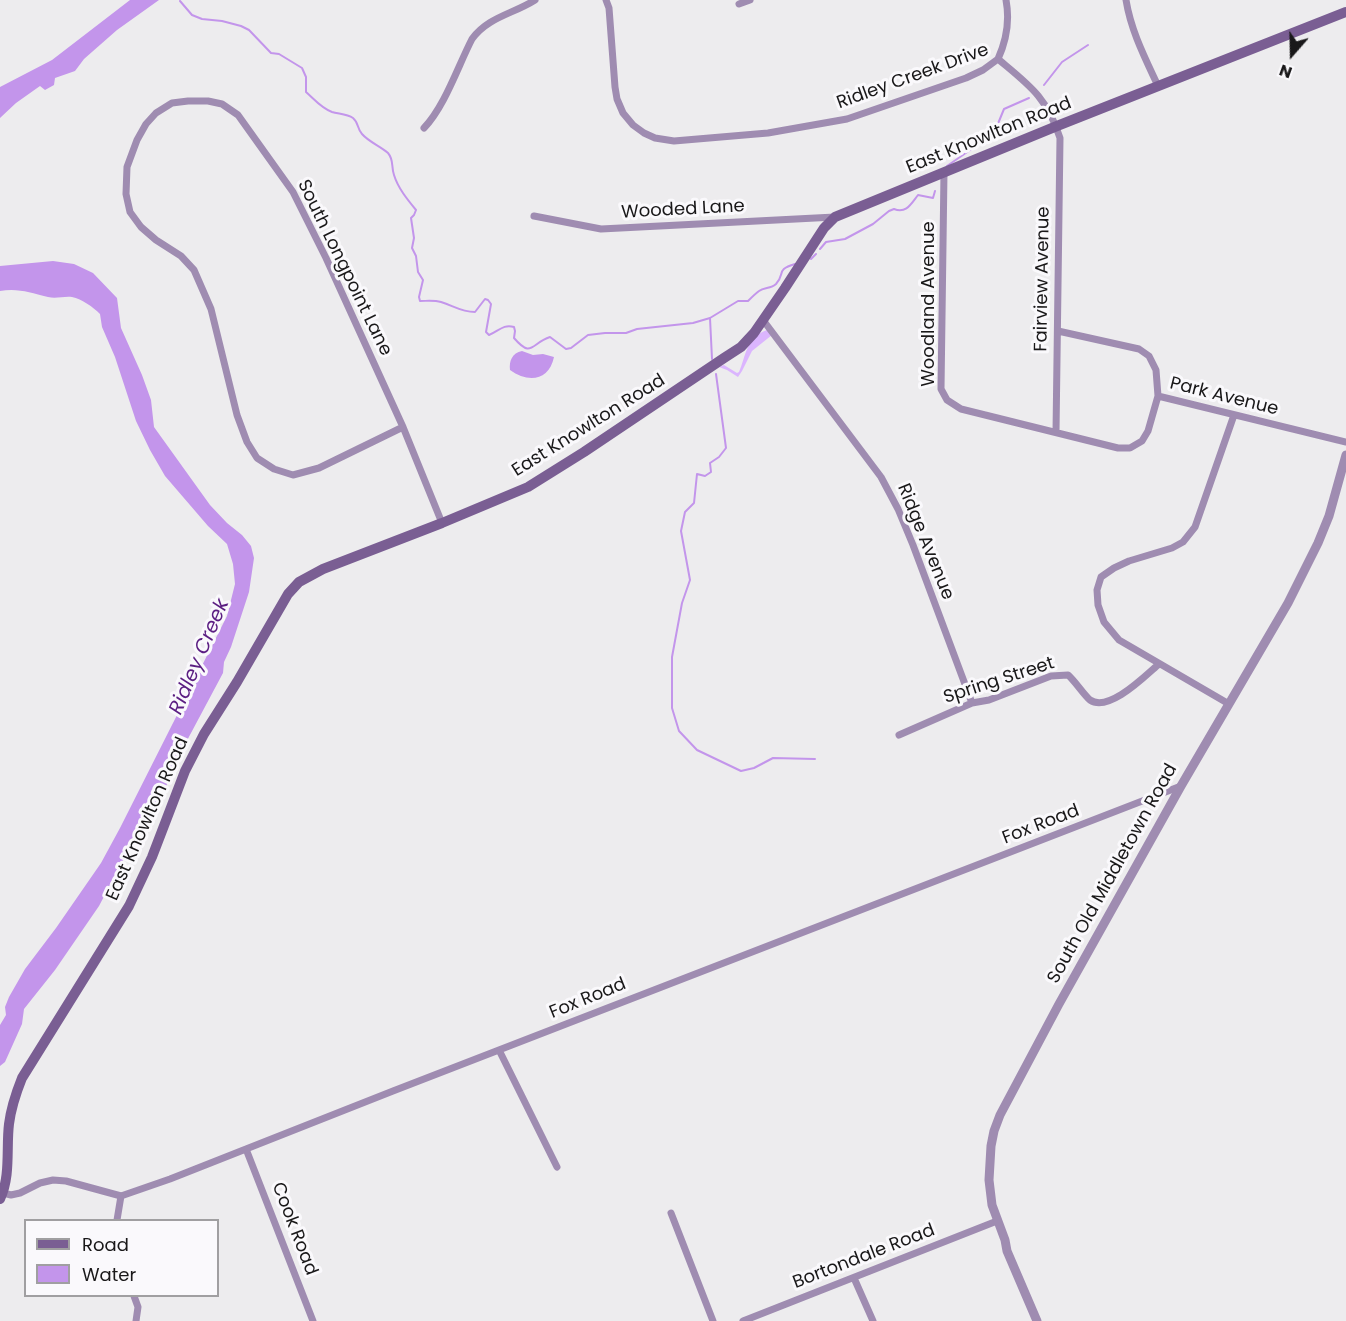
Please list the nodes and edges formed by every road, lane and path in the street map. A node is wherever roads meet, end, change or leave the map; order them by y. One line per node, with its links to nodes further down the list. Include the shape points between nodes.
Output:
1 (535, 0): 11 (street, via 478,30 440,108)
2 (606, 0): 8 (street, Ridley Creek Drive, via 615,87 623,112 644,133 672,141 768,133 847,119 966,78)
3 (750, 0): 6 (street)
4 (1006, 0): 8 (street, via 1007,32)
5 (1126, 0): 9 (street, via 1130,21)
6 (739, 4)
7 (1346, 12): 9 (main road, East Knowlton Road)
8 (998, 58): 10 (street, Ridley Creek Drive, via 1034,89)
9 (1158, 86): 10 (main road, East Knowlton Road)
10 (1057, 126): 12 (main road, East Knowlton Road); 16 (street, Fairview Avenue)
11 (424, 128)
12 (944, 172): 14 (main road, East Knowlton Road); 20 (street, Woodland Avenue, via 941,389 947,400 961,409)
13 (534, 216): 14 (street, Wooded Lane, via 602,229)
14 (835, 217): 15 (main road, East Knowlton Road)
15 (764, 320): 23 (main road, East Knowlton Road, via 741,347 584,452 528,487); 25 (street, Ridge Avenue, via 881,477 913,544)
16 (1058, 331): 17 (street, Park Avenue, via 1139,349 1149,356 1156,370); 20 (street, Fairview Avenue)
17 (1158, 396): 18 (street, Park Avenue); 20 (street, Woodland Avenue, via 1148,431 1142,441 1130,448)
18 (1234, 415): 21 (street, Park Avenue); 24 (street, via 1194,527 1183,542 1129,561 1101,577 1098,605 1104,622 1119,640)
19 (403, 428): 19 (street, South Longpoint Lane, via 319,468 293,475 257,458 237,416 212,309 194,270 141,227 130,212 127,167 141,132 156,113 172,103 208,101 222,104 238,115 293,192); 23 (street, South Longpoint Lane)
20 (1056, 432)
21 (1346, 442)
22 (1346, 455): 26 (street, South Old Middletown Road, via 1318,543)
23 (442, 523): 32 (main road, East Knowlton Road, via 323,570 299,582 288,594 185,771 129,906 22,1078 9,1124)
24 (1160, 664): 25 (street, Spring Street, via 1116,699 1101,703 1091,701 1068,675 1051,676); 26 (street)
25 (972, 703): 27 (street, Spring Street)
26 (1229, 704): 28 (street, South Old Middletown Road)
27 (899, 735)
28 (1181, 786): 29 (street, Fox Road); 36 (street, South Old Middletown Road, via 1000,1115 988,1167)
29 (499, 1050): 30 (street, Fox Road); 31 (street)
30 (246, 1149): 33 (street, Fox Road); 41 (street, Cook Road)
31 (557, 1167)
32 (1, 1196): 33 (street, via 53,1180)
33 (121, 1196): 35 (street)
34 (671, 1213): 42 (street)
35 (117, 1219)
36 (997, 1221): 37 (street, Bortondale Road); 45 (street, South Old Middletown Road)
37 (854, 1278): 39 (street, Bortondale Road); 44 (street)
38 (134, 1297): 40 (street)
39 (758, 1318): 43 (street, Bortondale Road)
40 (136, 1321)
41 (313, 1321)
42 (713, 1321)
43 (743, 1321)
44 (873, 1321)
45 (1036, 1321)

